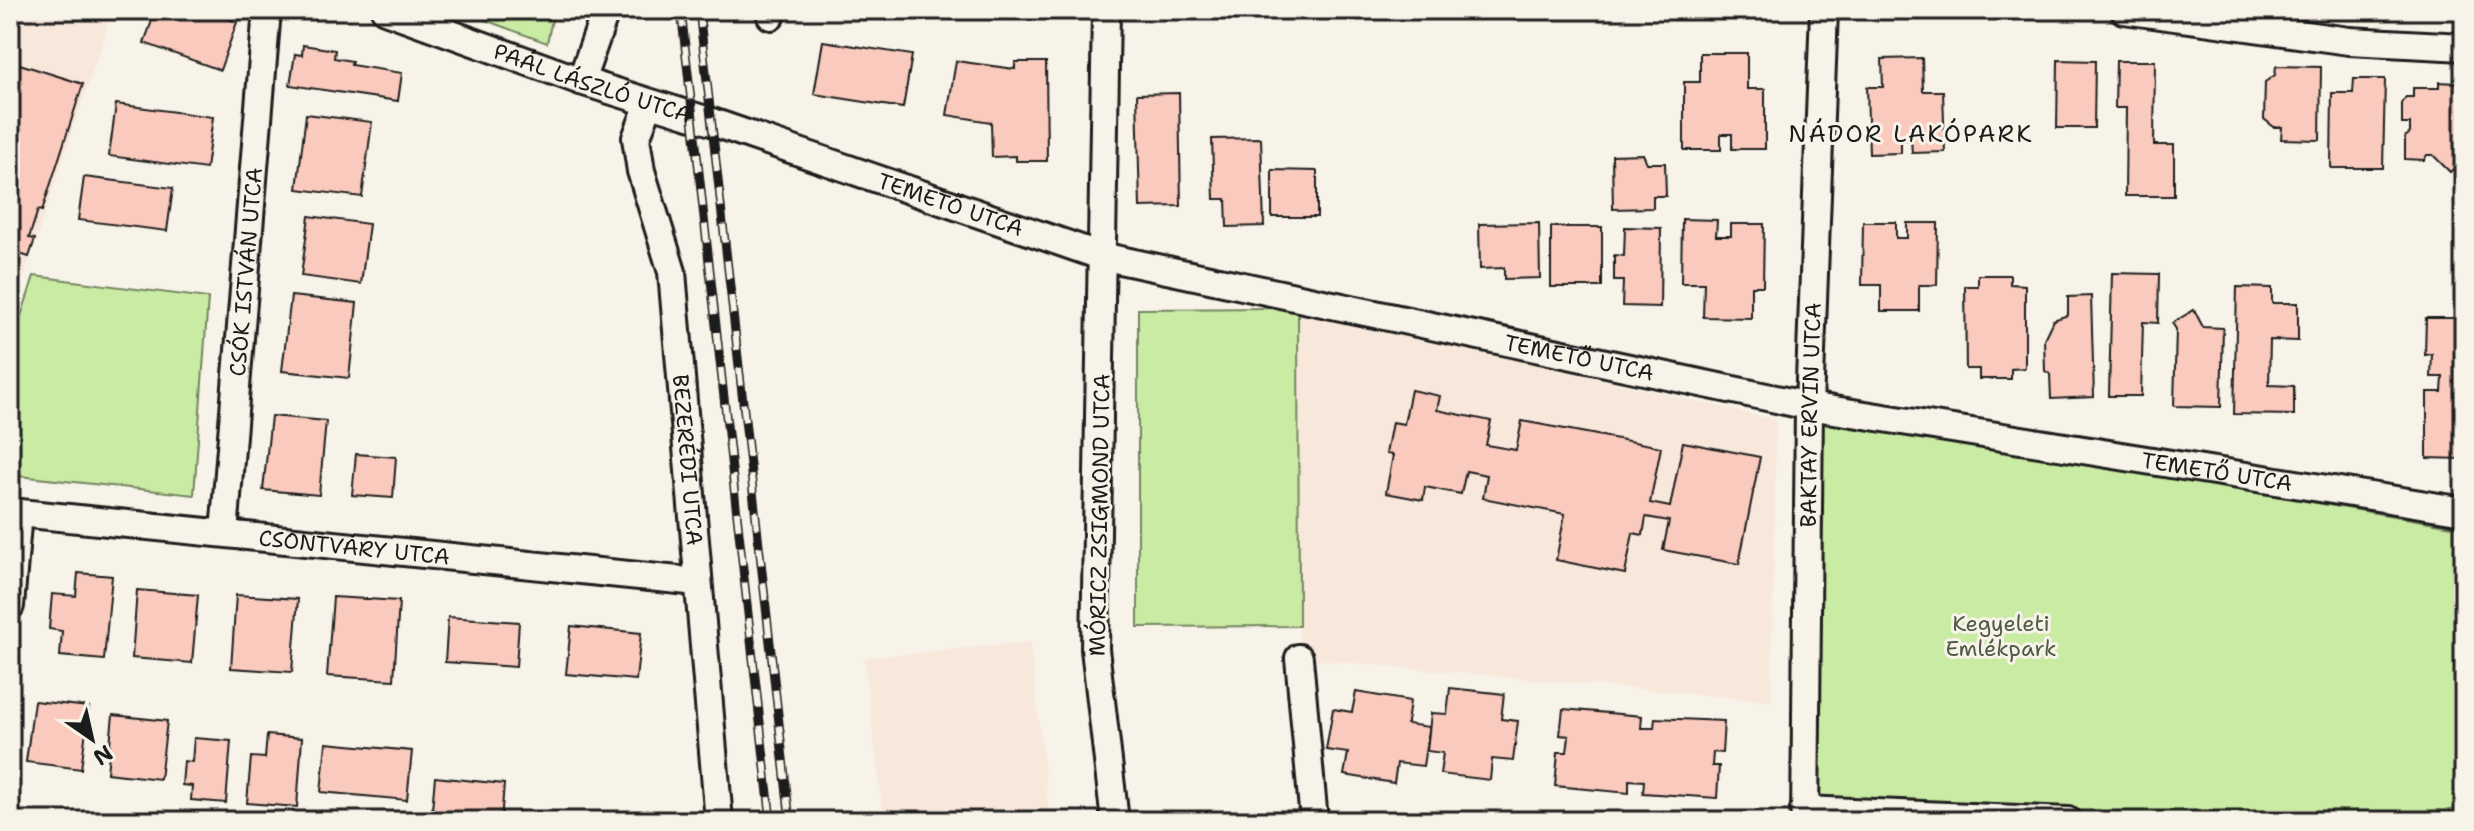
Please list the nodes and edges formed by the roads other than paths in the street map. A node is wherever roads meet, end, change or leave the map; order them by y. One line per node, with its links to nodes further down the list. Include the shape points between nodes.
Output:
1 (267, 10): 15 (street, CSÓK ISTVÁN UTCA)
2 (385, 10): 8 (street, PAÁL LÁSZLÓ UTCA)
3 (606, 10): 8 (street)
4 (1106, 10): 11 (street, MÓRICZ ZSIGMOND UTCA)
5 (1824, 10): 12 (street, BAKTAY ERVIN UTCA)
6 (2124, 10): 7 (street, via 2349,41)
7 (2464, 47)
8 (581, 81): 9 (street, PAÁL LÁSZLÓ UTCA)
9 (649, 104): 10 (street, PAÁL LÁSZLÓ UTCA); 16 (street, BEZERÉDI UTCA, via 636,138 672,272)
10 (712, 122): 11 (street, TEMETŐ UTCA)
11 (1101, 256): 12 (street, TEMETŐ UTCA); 21 (street, MÓRICZ ZSIGMOND UTCA, via 1095,649)
12 (1809, 406): 13 (street, TEMETŐ UTCA); 19 (street, BAKTAY ERVIN UTCA)
13 (2464, 511)
14 (14, 512): 15 (street, CSONTVÁRY UTCA); 17 (street)
15 (224, 533): 16 (street, CSONTVÁRY UTCA)
16 (698, 582): 20 (street, BEZERÉDI UTCA)
17 (10, 606)
18 (1299, 658): 22 (street)
19 (1805, 816): 23 (street)
20 (719, 821)
21 (1115, 821)
22 (1314, 821)
23 (2068, 821)

